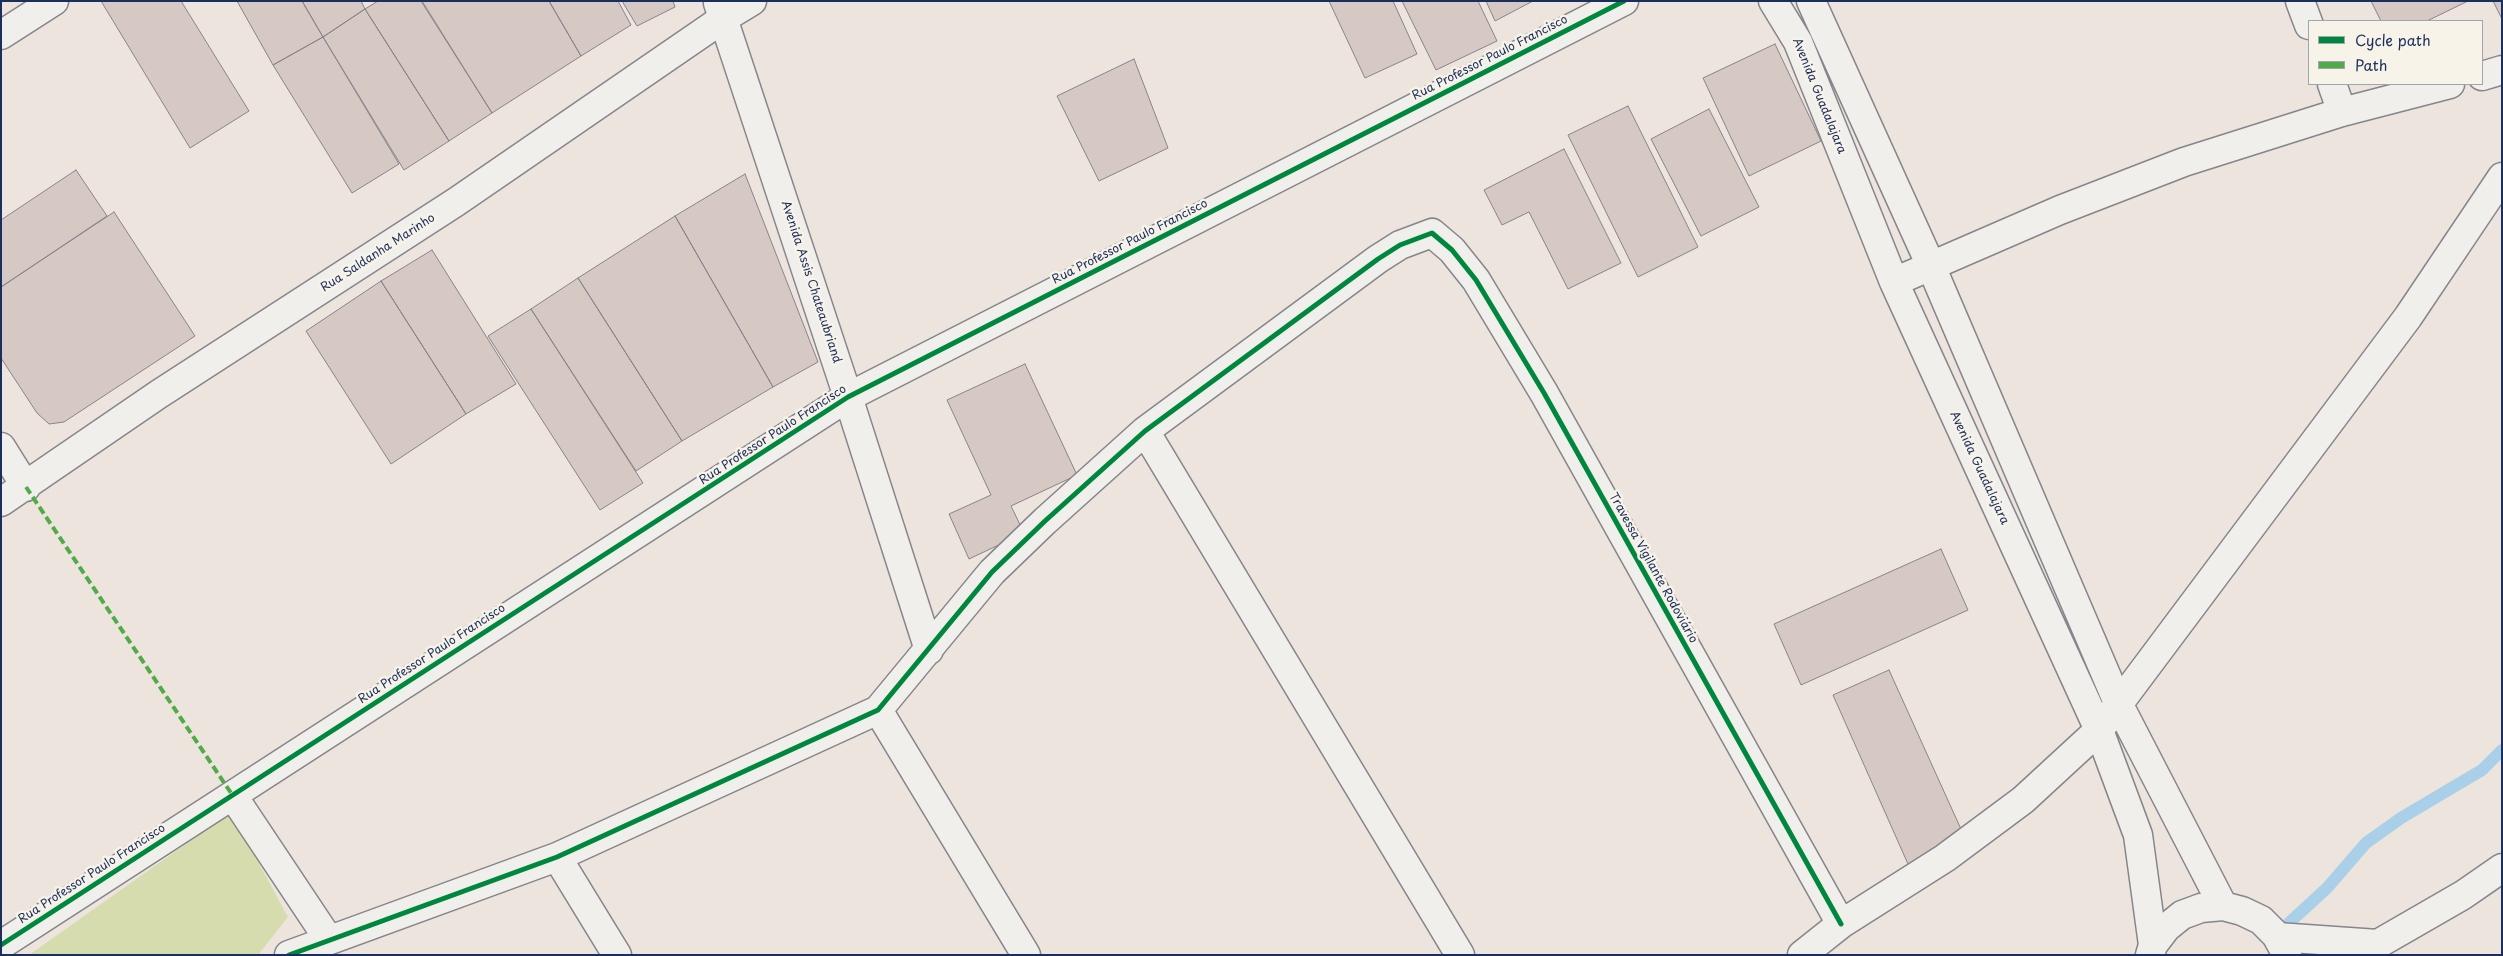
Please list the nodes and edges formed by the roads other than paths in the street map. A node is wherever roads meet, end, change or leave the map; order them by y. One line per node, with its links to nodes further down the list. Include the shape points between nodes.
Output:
1 (54, 1): 9 (street)
2 (752, 1): 7 (street, Rua Saldanha Marinho)
3 (1624, 1): 18 (street, Rua Professor Paulo Francisco)
4 (1773, 1): 17 (street, Avenida Guadalajara, via 1798,42)
5 (1811, 1): 16 (street)
6 (2300, 1): 8 (street)
7 (721, 10): 18 (street, Avenida Assis Chateaubriand); 21 (street, Rua Saldanha Marinho, via 456,202 159,394)
8 (2308, 22)
9 (1, 35)
10 (2502, 70): 11 (street)
11 (2483, 76)
12 (2332, 85): 14 (street)
13 (2446, 85): 14 (street)
14 (2342, 112): 16 (street, via 2184,162 2060,210)
15 (2502, 177): 24 (street, via 2408,316)
16 (1931, 266): 17 (street); 24 (street)
17 (1894, 282): 26 (street, Avenida Guadalajara)
18 (848, 397): 23 (street, Avenida Assis Chateaubriand); 27 (street, Rua Professor Paulo Francisco)
19 (1145, 431): 23 (street, via 992,572); 31 (street, Travessa Vigilante Rodoviário, via 1378,259 1400,244 1432,233 1452,250 1476,280 1544,392); 40 (street)
20 (1, 447): 21 (street)
21 (26, 487): 22 (street, Rua Saldanha Marinho)
22 (1, 502)
23 (928, 650): 25 (street)
24 (2119, 705): 26 (street); 30 (street)
25 (878, 710): 28 (street); 39 (street)
26 (2099, 730): 31 (street, via 2015,806 1945,858); 36 (street, Avenida Guadalajara, via 2138,836)
27 (233, 796): 32 (street); 33 (street, Rua Professor Paulo Francisco)
28 (558, 857): 32 (street); 38 (street)
29 (2502, 868): 35 (street, via 2463,896)
30 (2222, 906): 34 (street, via 2242,910 2261,920); 36 (street, via 2201,908 2182,915 2166,928)
31 (1841, 924): 41 (street)
32 (329, 940): 37 (street)
33 (1, 945)
34 (2282, 946): 35 (street)
35 (2370, 949)
36 (2152, 950)
37 (289, 955)
38 (617, 955)
39 (1026, 955)
40 (1460, 955)
41 (1802, 955)

